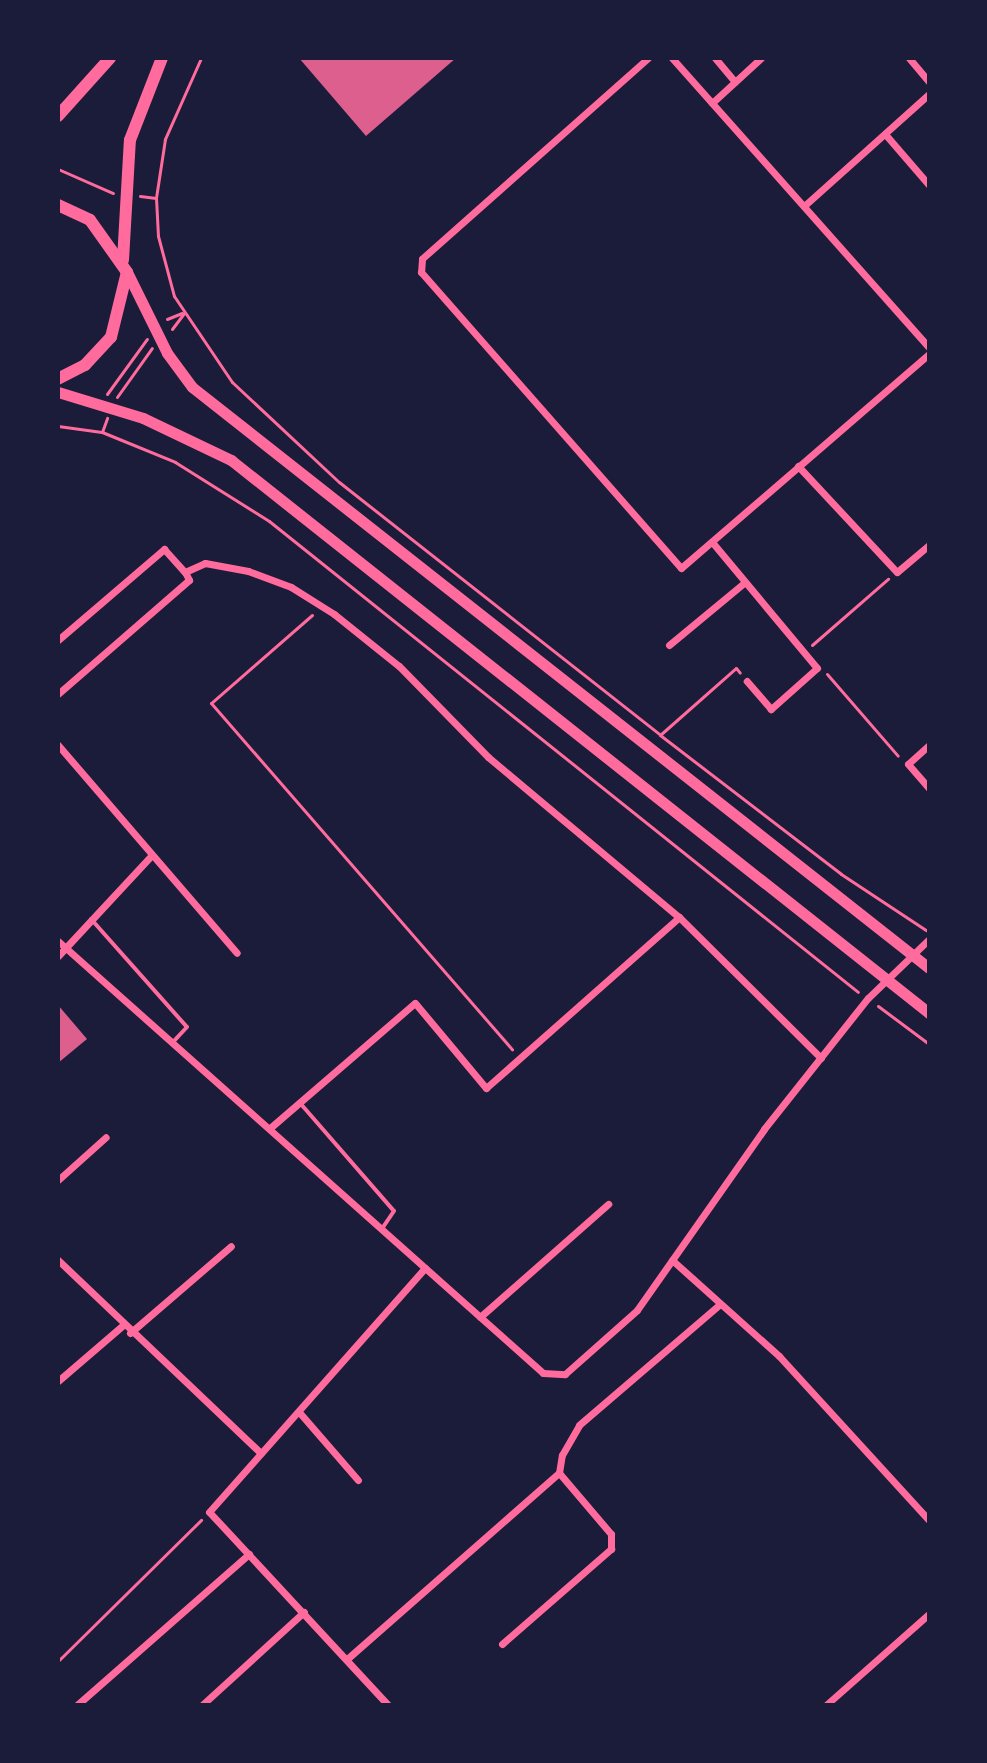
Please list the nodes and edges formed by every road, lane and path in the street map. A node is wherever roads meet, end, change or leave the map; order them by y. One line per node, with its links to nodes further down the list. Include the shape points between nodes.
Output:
1 (110, 58): 13 (highway)
2 (162, 58): 17 (highway, via 130,140)
3 (201, 58): 18 (path, via 171,120)
4 (648, 58): 33 (street, via 422,259 421,272 681,568)
5 (672, 58): 12 (street)
6 (715, 58): 9 (street)
7 (761, 58): 9 (street)
8 (909, 58): 10 (street)
9 (735, 82): 12 (street)
10 (929, 82)
11 (929, 94): 14 (street)
12 (712, 103): 20 (street)
13 (58, 116)
14 (885, 134): 16 (street); 20 (street)
15 (58, 169): 17 (path, via 93,188)
16 (929, 185)
17 (124, 194): 18 (path); 21 (highway)
18 (156, 198): 22 (path, via 164,268)
19 (58, 205): 21 (highway, via 90,220)
20 (804, 206): 24 (street)
21 (125, 266): 23 (main road); 26 (highway, via 111,337 85,365)
22 (184, 313): 23 (path); 23 (path, via 174,314); 45 (path, via 232,382 339,482)
23 (157, 335): 28 (path); 28 (path); 58 (main road, via 192,387 238,425)
24 (929, 347)
25 (929, 354): 32 (street)
26 (58, 379)
27 (58, 392): 28 (main road)
28 (107, 406): 30 (path); 31 (path); 61 (main road, via 231,460)
29 (58, 426): 30 (path)
30 (90, 430): 31 (path)
31 (102, 432): 62 (path, via 175,462 269,521)
32 (798, 466): 33 (street); 36 (street)
33 (712, 542): 37 (street)
34 (929, 545): 36 (street)
35 (185, 572): 38 (street, via 205,563 248,571 291,587); 39 (street, via 164,549); 44 (street, via 189,580)
36 (897, 572): 41 (path)
37 (744, 583): 40 (street); 41 (street)
38 (334, 614): 52 (street, via 399,666 488,757); 66 (path, via 311,615 211,703)
39 (58, 640)
40 (669, 645)
41 (803, 653): 42 (street)
42 (817, 668): 43 (street, via 771,709); 48 (path)
43 (747, 681): 45 (path, via 736,668)
44 (58, 694)
45 (660, 735): 53 (path, via 841,874)
46 (58, 745): 50 (street)
47 (929, 745): 48 (street)
48 (908, 764): 49 (street)
49 (929, 788)
50 (151, 856): 51 (street); 57 (street)
51 (89, 917): 56 (street); 64 (lane, via 187,1027)
52 (679, 917): 66 (street); 67 (street)
53 (929, 932)
54 (929, 939): 58 (street)
55 (58, 941): 56 (street)
56 (66, 948): 59 (street); 64 (street)
57 (237, 953)
58 (911, 955): 60 (main road); 61 (street)
59 (58, 956)
60 (929, 968)
61 (886, 980): 62 (street); 63 (main road)
62 (868, 998): 65 (path); 67 (street)
63 (929, 1013)
64 (173, 1042): 69 (street)
65 (929, 1044)
66 (520, 1058): 68 (street, via 486,1088 415,1003)
67 (821, 1058): 76 (street)
68 (300, 1103): 69 (street); 73 (lane, via 394,1211)
69 (270, 1128): 73 (street)
70 (106, 1137): 71 (street)
71 (58, 1180)
72 (608, 1204): 79 (street)
73 (382, 1229): 77 (street)
74 (231, 1246): 81 (street)
75 (58, 1260): 80 (street)
76 (672, 1260): 78 (street); 79 (street, via 637,1310 565,1374 543,1373)
77 (425, 1268): 79 (street); 83 (street)
78 (720, 1304): 85 (street, via 579,1425 562,1455); 88 (street, via 779,1356)
79 (480, 1317)
80 (122, 1326): 81 (street); 82 (street)
81 (130, 1333): 84 (street)
82 (58, 1381)
83 (299, 1412): 84 (street); 86 (street)
84 (261, 1453): 87 (street)
85 (559, 1473): 92 (street, via 611,1534 611,1549); 93 (street)
86 (358, 1480)
87 (209, 1512): 89 (street); 94 (path)
88 (929, 1520)
89 (249, 1554): 90 (street); 95 (street)
90 (304, 1612): 93 (street); 96 (street)
91 (929, 1614): 98 (street)
92 (502, 1644)
93 (347, 1659): 97 (street)
94 (58, 1661)
95 (77, 1705)
96 (202, 1705)
97 (388, 1705)
98 (826, 1705)

